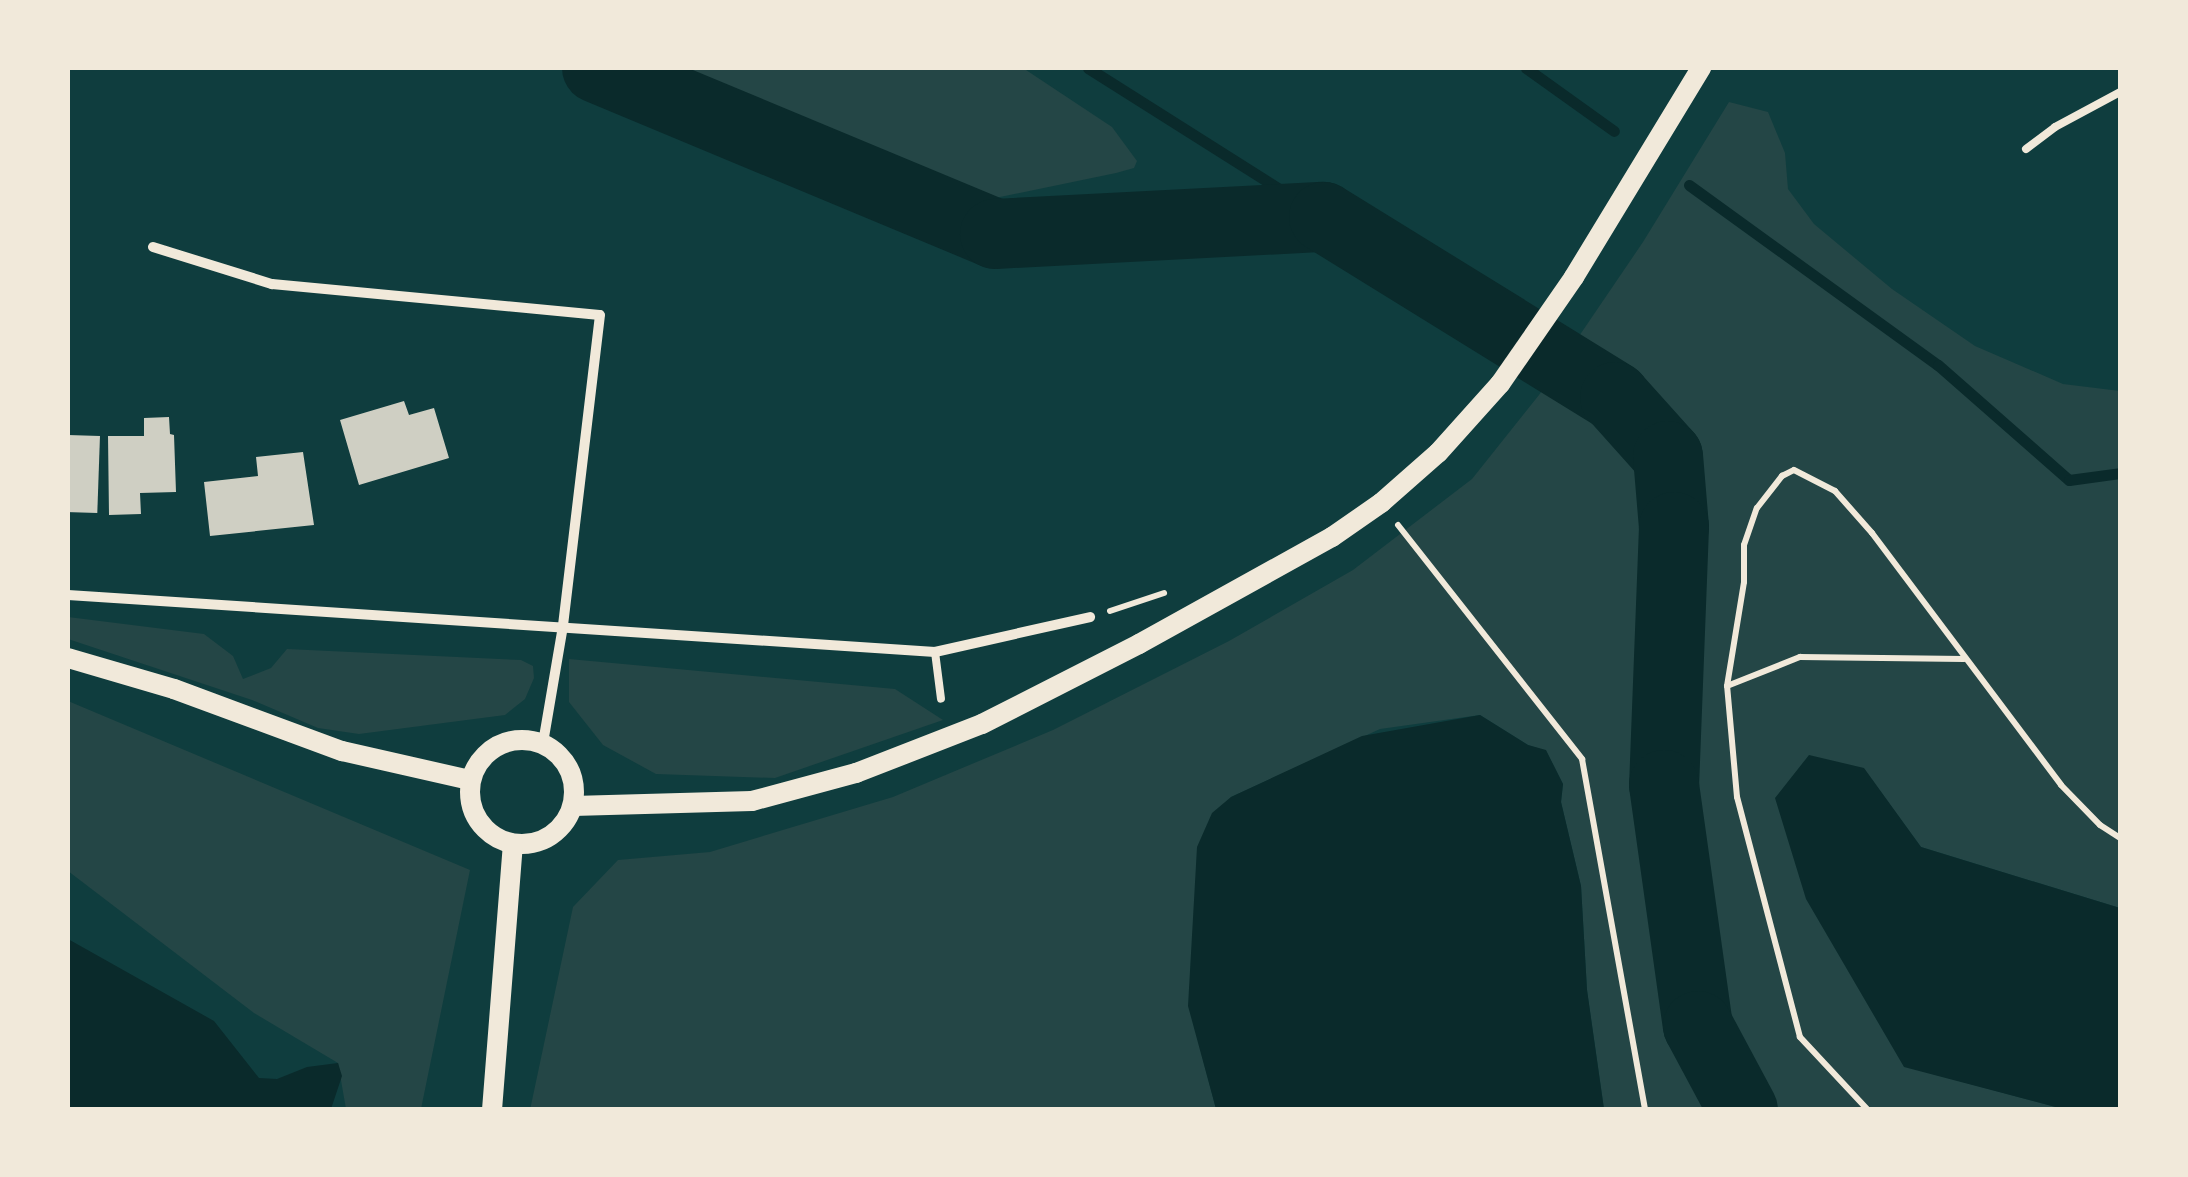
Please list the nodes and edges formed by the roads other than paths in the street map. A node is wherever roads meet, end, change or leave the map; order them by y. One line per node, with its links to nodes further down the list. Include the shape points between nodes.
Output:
1 (1701, 68): 13 (main road, via 1574,278 1500,384 1438,453 1332,537 982,724 856,773 752,800)
2 (2120, 92): 3 (lane)
3 (2026, 149)
4 (153, 247): 7 (street, via 272,284 600,315)
5 (68, 594): 7 (street)
6 (1090, 618): 8 (street)
7 (563, 626): 8 (street); 11 (street)
8 (935, 652): 10 (lane)
9 (68, 658): 12 (main road, via 342,751)
10 (942, 699)
11 (544, 744): 12 (main road, via 507,741 490,749); 13 (main road, via 570,770)
12 (470, 780): 14 (main road, via 469,798 481,826)
13 (572, 806): 14 (main road, via 549,837)
14 (513, 844): 15 (main road)
15 (492, 1110)

